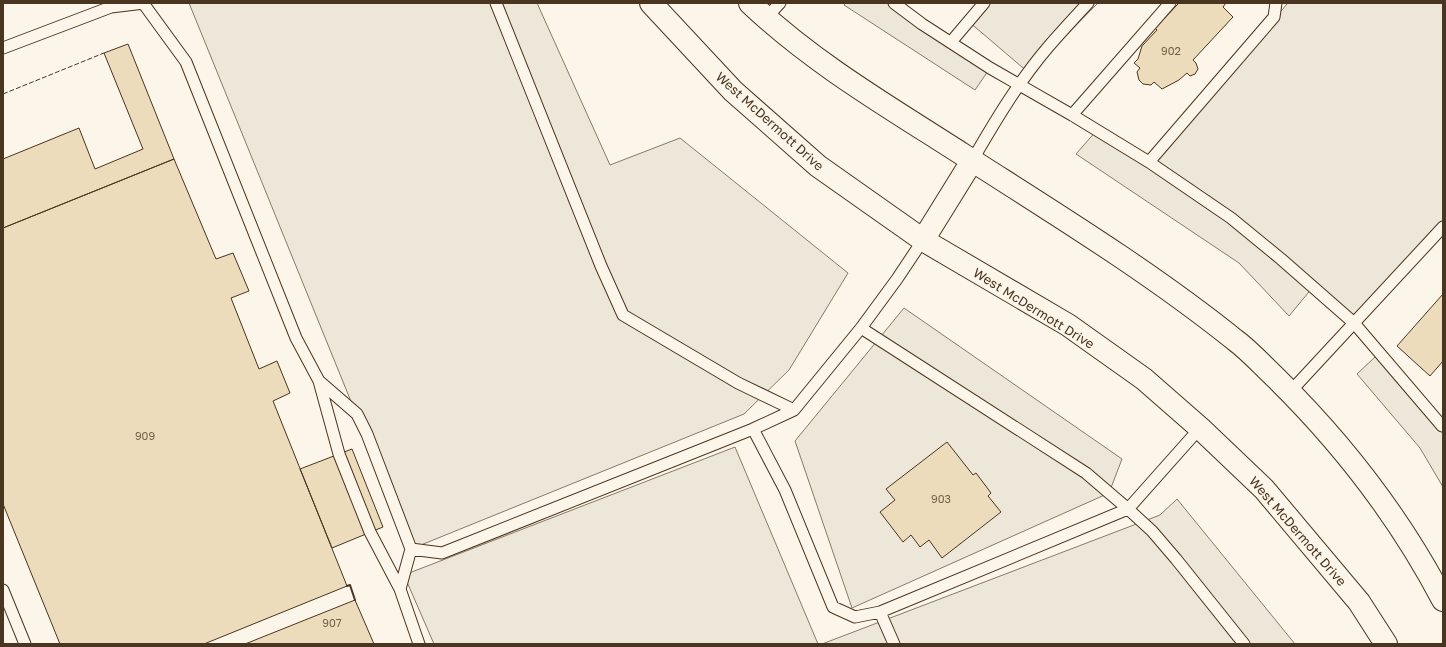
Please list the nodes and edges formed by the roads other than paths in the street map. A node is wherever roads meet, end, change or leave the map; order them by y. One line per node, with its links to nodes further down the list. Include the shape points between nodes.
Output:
1 (144, 3): 12 (lane, via 111,7); 21 (lane, via 186,62 296,338)
2 (496, 3): 23 (lane, via 623,316 738,383)
3 (652, 3): 18 (main road, West McDermott Drive, via 733,91 818,166)
4 (750, 3): 10 (main road)
5 (894, 3): 11 (lane)
6 (984, 3): 11 (lane)
7 (1088, 3): 13 (lane, via 1048,47)
8 (1170, 3): 14 (lane)
9 (1276, 3): 16 (lane, via 1274,17)
10 (773, 10): 15 (main road, via 836,74)
11 (951, 42): 13 (lane)
12 (3, 48)
13 (1019, 86): 14 (lane); 15 (lane)
14 (1072, 115): 16 (lane)
15 (972, 161): 18 (main road); 22 (main road, via 1154,278 1237,341)
16 (1149, 162): 19 (lane, via 1231,218)
17 (1441, 232): 19 (lane)
18 (923, 240): 20 (lane); 25 (main road, West McDermott Drive, via 1068,325 1144,379)
19 (1354, 324): 22 (lane); 24 (lane)
20 (860, 328): 23 (lane); 27 (lane, via 1086,473)
21 (319, 381): 28 (lane, via 356,414 370,441); 29 (lane, via 339,454 370,532)
22 (1290, 392): 31 (main road, via 1338,443 1393,517)
23 (794, 410): 26 (lane)
24 (1443, 426)
25 (1200, 428): 27 (lane); 37 (main road, West McDermott Drive, via 1264,489 1359,602)
26 (753, 429): 28 (lane, via 442,554); 32 (lane, via 785,490 833,607 855,617)
27 (1128, 509): 32 (lane); 36 (lane, via 1152,531)
28 (411, 549): 29 (lane)
29 (400, 589): 34 (lane)
30 (3, 590): 33 (lane)
31 (1443, 600)
32 (880, 612): 35 (lane)
33 (25, 644)
34 (419, 644)
35 (894, 644)
36 (1244, 644)
37 (1386, 644)

